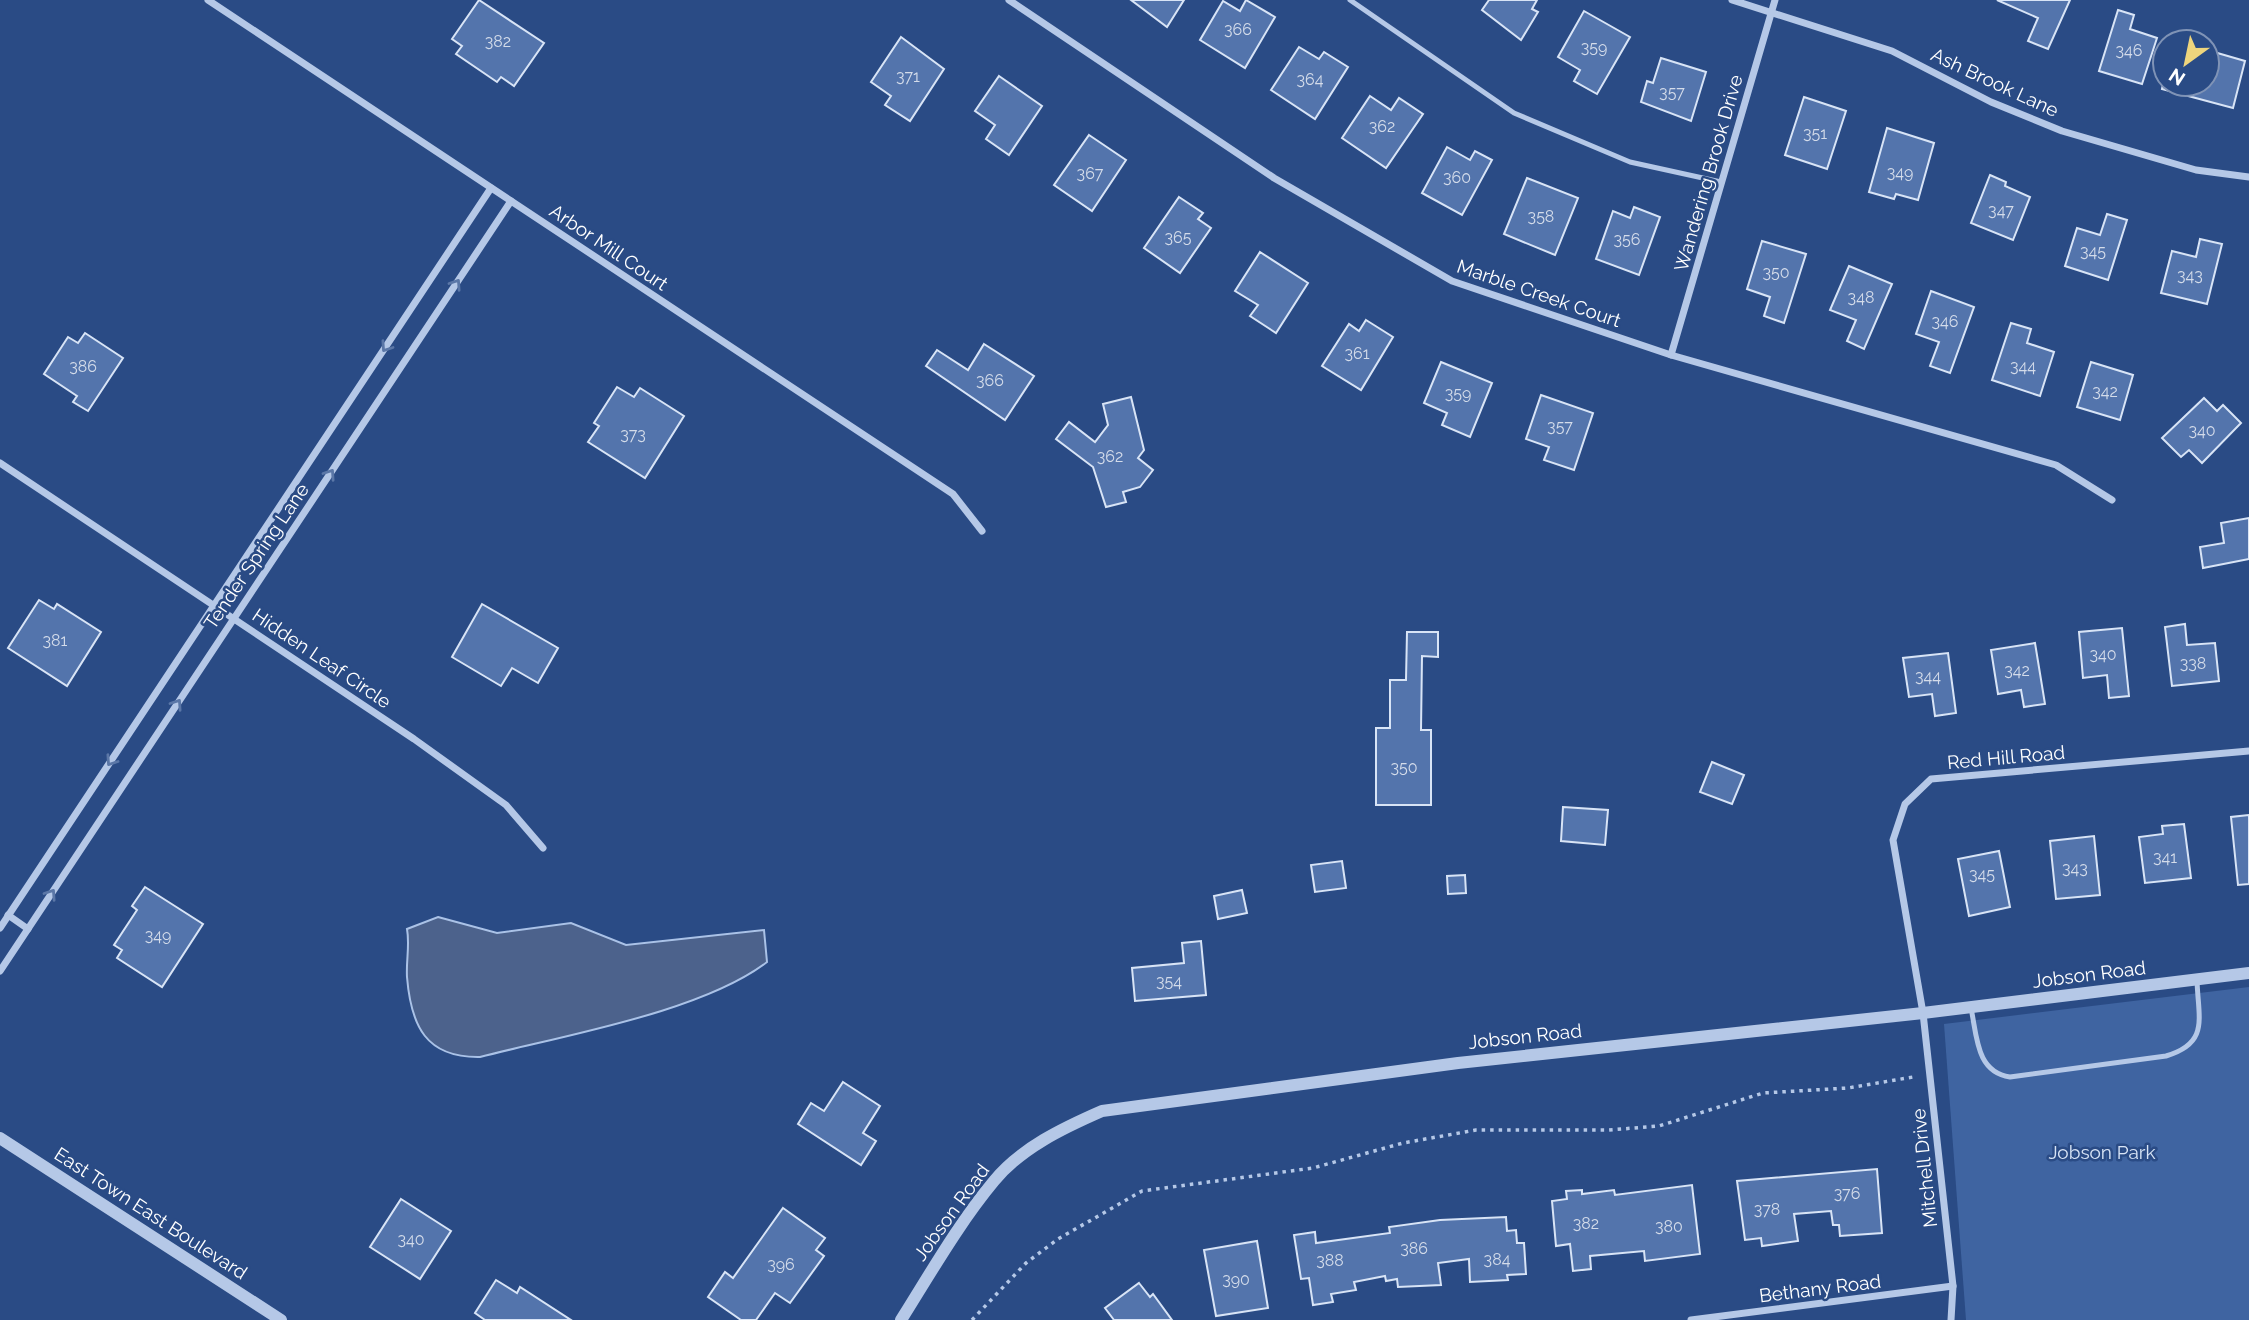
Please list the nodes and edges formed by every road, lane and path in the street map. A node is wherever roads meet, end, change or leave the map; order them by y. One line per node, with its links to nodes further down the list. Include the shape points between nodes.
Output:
1 (208, 0): 9 (street, Arbor Mill Court)
2 (1009, 0): 11 (street, Marble Creek Court, via 1274,178 1452,281)
3 (1350, 0): 8 (lane, via 1514,113 1630,162)
4 (1732, 0): 6 (street, Ash Brook Lane)
5 (1775, 0): 6 (street, Wandering Brook Drive)
6 (1771, 14): 7 (street, Ash Brook Lane, via 1892,51 1991,102 2074,135 2196,170); 8 (street, Wandering Brook Drive)
7 (2249, 177)
8 (1721, 181): 11 (street, Wandering Brook Drive)
9 (491, 188): 10 (street, Arbor Mill Court); 15 (street, Tender Spring Lane, one-way to 15)
10 (511, 201): 14 (street, Arbor Mill Court, via 953,494); 16 (street, Tender Spring Lane, one-way to 10)
11 (1671, 355): 13 (street, Marble Creek Court, via 2056,465)
12 (0, 464): 15 (street, Hidden Leaf Circle)
13 (2112, 500)
14 (982, 531)
15 (215, 604): 16 (street, Hidden Leaf Circle); 19 (street, Tender Spring Lane, one-way to 19)
16 (234, 618): 18 (street, Hidden Leaf Circle, via 506,805); 21 (street, Tender Spring Lane, one-way to 16)
17 (2249, 751): 26 (street, Red Hill Road, via 1931,779 1905,804 1893,840)
18 (543, 848)
19 (8, 915): 20 (street, Tender Spring Lane); 21 (street)
20 (0, 928)
21 (28, 929): 22 (street, Tender Spring Lane)
22 (0, 971)
23 (2249, 973): 24 (street, Jobson Road)
24 (2197, 980): 25 (street, Jobson Road); 25 (lane, via 2197,1035 2183,1051 2010,1077 1999,1076 1982,1060)
25 (1971, 1007): 26 (street, Jobson Road)
26 (1923, 1013): 29 (street, Mitchell Drive); 31 (street, Jobson Road, via 1458,1063 1102,1111 1065,1127 995,1180)
27 (1913, 1077): 32 (path, via 1848,1088 1763,1093 1659,1126 1476,1130 1403,1143 1313,1168 1142,1191 1058,1239 1026,1263)
28 (0, 1138): 30 (street, East Town East Boulevard)
29 (1953, 1286): 33 (street, Bethany Road); 34 (street, Mitchell Drive)
30 (281, 1320)
31 (901, 1320)
32 (972, 1320)
33 (1691, 1320)
34 (1951, 1320)

